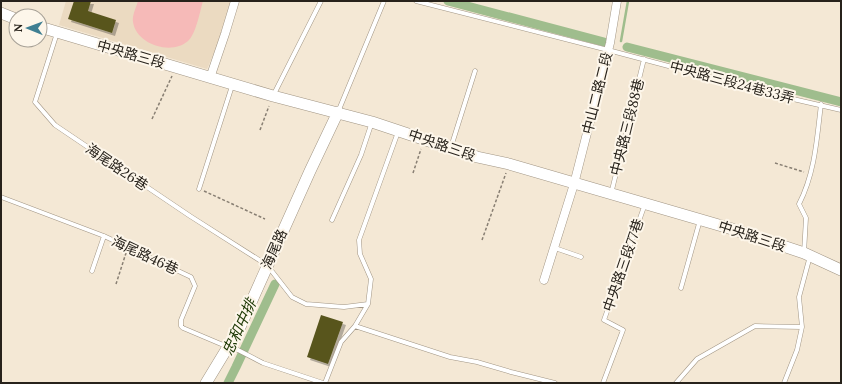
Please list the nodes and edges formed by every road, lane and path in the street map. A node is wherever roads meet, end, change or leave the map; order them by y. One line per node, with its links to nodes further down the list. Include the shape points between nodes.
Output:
1 (234, 1): 12 (street)
2 (321, 1): 14 (lane)
3 (384, 1): 17 (lane)
4 (416, 1): 8 (lane, 中央路三段24巷33弄)
5 (616, 1): 8 (street, 中山二路二段)
6 (48, 29): 7 (street, 中央路三段)
7 (58, 32): 10 (street, 中央路三段); 42 (lane, 海尾路26巷, via 34,102 46,116 109,162)
8 (608, 50): 9 (lane, 中央路三段24巷33弄); 28 (street, 中山二路二段)
9 (644, 59): 15 (lane, 中央路三段24巷33弄); 30 (lane, 中央路三段88巷)
10 (176, 67): 12 (street, 中央路三段); 18 (path)
11 (475, 71): 23 (lane)
12 (210, 78): 13 (street, 中央路三段)
13 (233, 83): 14 (street, 中央路三段); 29 (lane)
14 (273, 96): 17 (street, 中央路三段); 20 (path)
15 (820, 104): 16 (lane, 中央路三段24巷33弄); 27 (lane)
16 (841, 110)
17 (338, 112): 19 (street, 中央路三段); 42 (street, 海尾路)
18 (152, 119)
19 (372, 122): 21 (street, 中央路三段); 34 (lane, via 361,155)
20 (260, 130)
21 (399, 130): 22 (street, 中央路三段); 48 (lane, via 360,240 360,254 371,279)
22 (424, 139): 23 (street, 中央路三段); 26 (path)
23 (451, 148): 25 (street, 中央路三段)
24 (775, 163): 27 (path)
25 (509, 164): 28 (street, 中央路三段); 37 (path)
26 (413, 173)
27 (810, 174): 40 (lane, via 799,204 806,218)
28 (574, 184): 30 (street, 中央路三段); 39 (street, 中山二路二段)
29 (199, 189): 33 (path)
30 (611, 194): 32 (street, 中央路三段)
31 (1, 197): 36 (lane, 海尾路46巷)
32 (645, 204): 35 (street, 中央路三段); 55 (lane, 中央路三段77巷, via 604,320 623,330)
33 (265, 219)
34 (332, 220)
35 (700, 220): 40 (street, 中央路三段); 47 (lane)
36 (104, 236): 38 (lane, 海尾路46巷); 44 (lane)
37 (482, 240)
38 (128, 248): 46 (path); 51 (lane, 海尾路46巷, via 191,277 195,286 181,326)
39 (555, 248): 41 (lane); 45 (street, 中山二路二段)
40 (807, 255): 43 (street, 中央路三段); 50 (lane, via 800,297)
41 (581, 257)
42 (267, 265): 48 (lane, via 292,297 306,304 344,307); 51 (street, 海尾路)
43 (841, 270)
44 (92, 271)
45 (544, 280)
46 (116, 284)
47 (681, 288)
48 (368, 304): 49 (lane)
49 (354, 326): 53 (lane, via 341,342); 54 (lane, via 450,357)
50 (802, 327): 56 (lane, via 755,326 697,359); 57 (lane, via 797,350)
51 (233, 349): 52 (street, 海尾路); 53 (lane, via 263,363)
52 (206, 383)
53 (324, 383)
54 (555, 383)
55 (603, 383)
56 (676, 383)
57 (784, 383)

